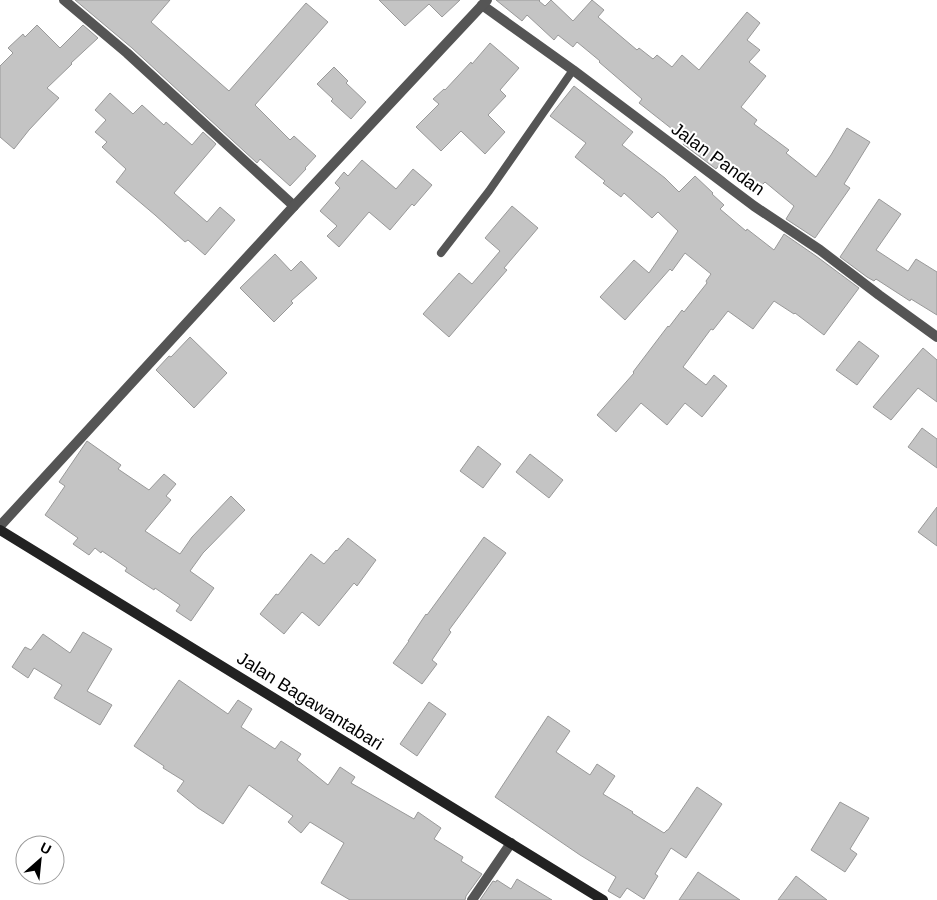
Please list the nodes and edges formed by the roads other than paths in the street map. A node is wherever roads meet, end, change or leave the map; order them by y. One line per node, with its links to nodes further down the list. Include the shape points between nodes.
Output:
1 (64, 0): 4 (street, via 127,53)
2 (481, 3): 3 (street, Jalan Pandan); 4 (street)
3 (573, 70): 5 (lane, via 489,191); 6 (street, Jalan Pandan, via 746,200 820,250)
4 (294, 206): 7 (street)
5 (441, 253)
6 (937, 337)
7 (0, 526)
8 (0, 530): 9 (street, Jalan Bagawantabari)
9 (511, 844): 10 (street); 11 (street, Jalan Bagawantabari)
10 (472, 900)
11 (604, 900)

